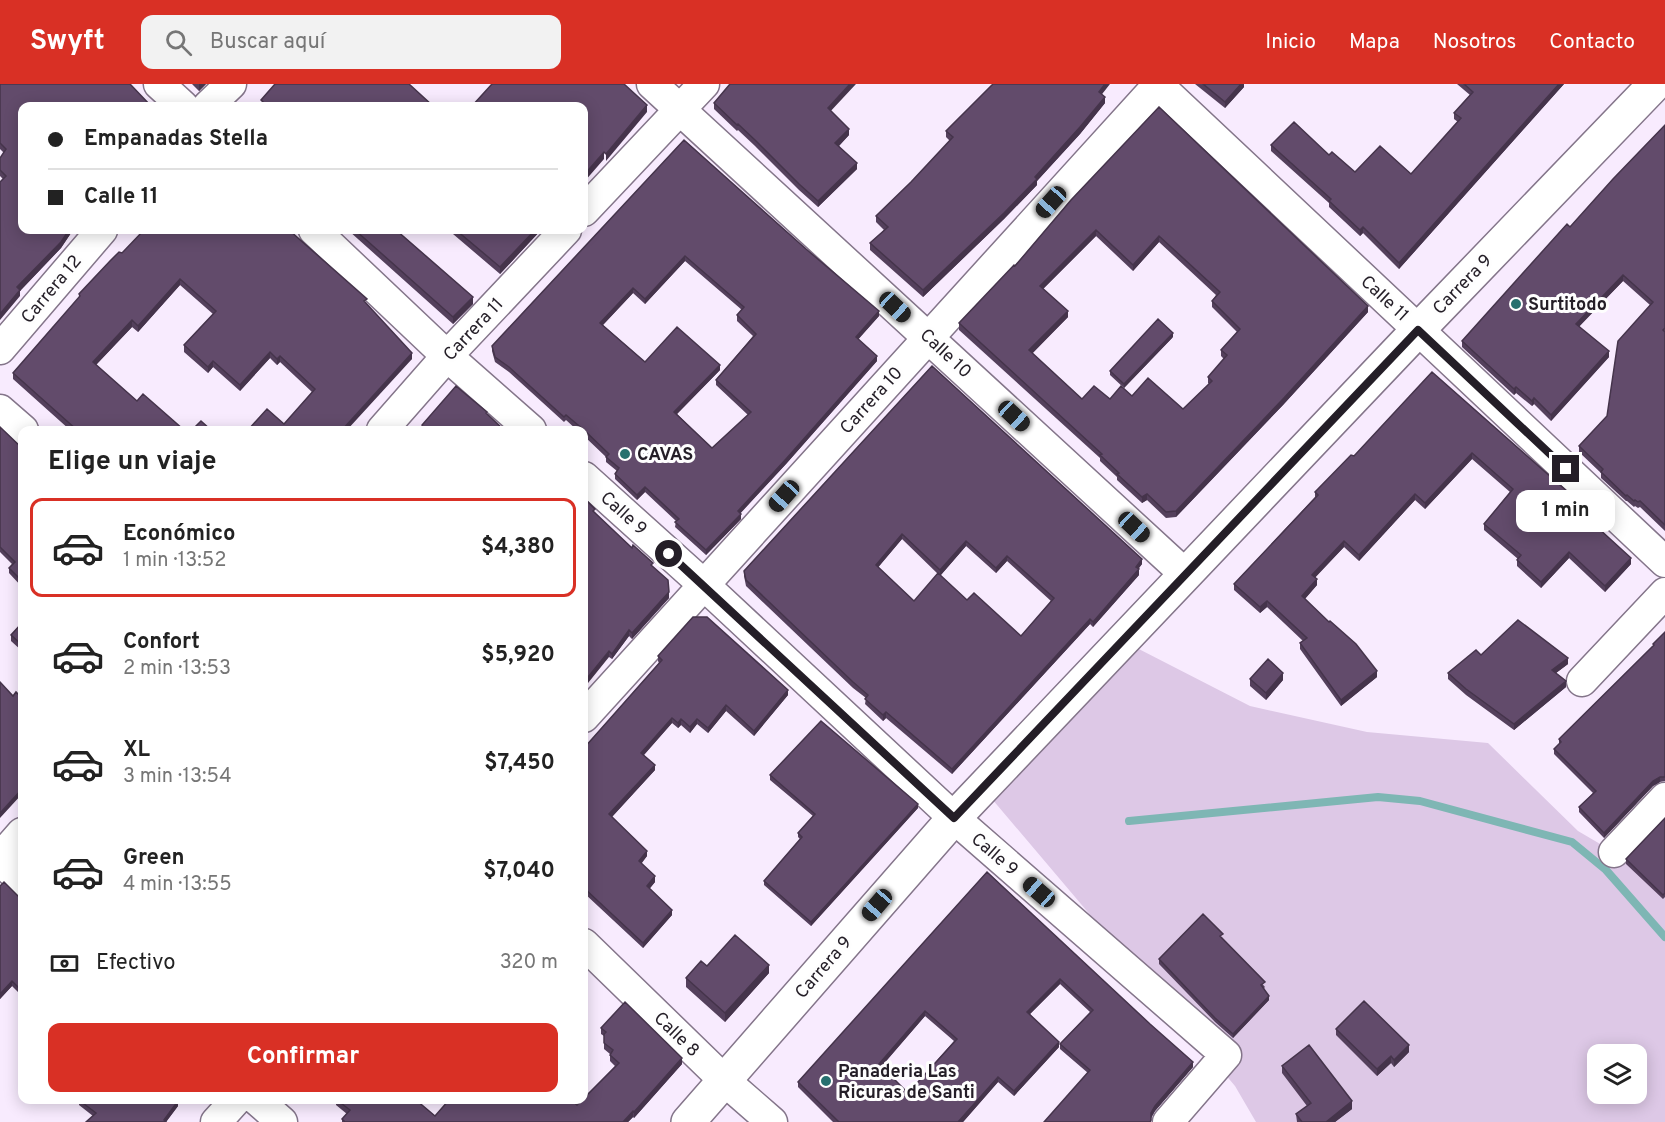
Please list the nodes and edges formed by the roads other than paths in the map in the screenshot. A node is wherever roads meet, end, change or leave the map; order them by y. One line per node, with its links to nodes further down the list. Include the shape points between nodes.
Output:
1 (159, 84): 7 (street)
2 (231, 84): 8 (street)
3 (652, 84): 9 (street, Calle 10)
4 (704, 84): 9 (street)
5 (1158, 84): 14 (street, Calle 11); 15 (street, Carrera 10)
6 (1655, 84): 14 (main road, Carrera 9)
7 (179, 102)
8 (212, 102)
9 (680, 109): 10 (street); 15 (street, Calle 10)
10 (588, 208)
11 (99, 234): 16 (street, Carrera 12)
12 (318, 234): 17 (street)
13 (562, 234): 17 (street, Carrera 11)
14 (1418, 330): 23 (street, Calle 11); 24 (main road, Carrera 9)
15 (928, 337): 24 (street, Calle 10); 25 (street, Carrera 10)
16 (0, 349)
17 (447, 356): 20 (street, Carrera 11); 21 (street)
18 (0, 410): 19 (street)
19 (18, 426)
20 (386, 426)
21 (526, 426)
22 (588, 481): 25 (street, Calle 9)
23 (1665, 562)
24 (1186, 575): 30 (main road, Carrera 9)
25 (704, 585): 28 (street, Carrera 10); 30 (street, Calle 9)
26 (1665, 593): 27 (street)
27 (1582, 681)
28 (588, 713)
29 (1665, 798): 32 (street)
30 (954, 818): 36 (main road, Carrera 9); 43 (street, Calle 9, via 1226,1055)
31 (18, 838): 33 (street)
32 (1614, 852)
33 (0, 859): 34 (street)
34 (18, 877)
35 (588, 948): 36 (street, Calle 8)
36 (725, 1081): 41 (main road, Carrera 9); 42 (street, Calle 8)
37 (232, 1104): 39 (street)
38 (262, 1104): 40 (street)
39 (216, 1122)
40 (282, 1122)
41 (688, 1122)
42 (772, 1122)
43 (1168, 1122)

